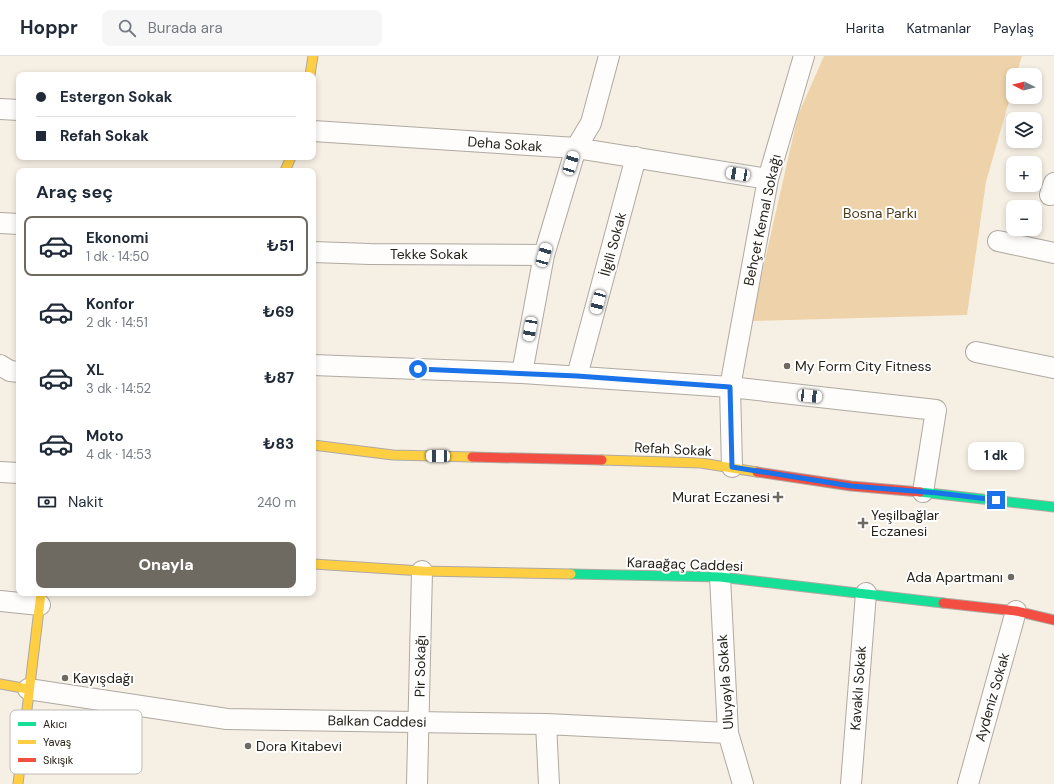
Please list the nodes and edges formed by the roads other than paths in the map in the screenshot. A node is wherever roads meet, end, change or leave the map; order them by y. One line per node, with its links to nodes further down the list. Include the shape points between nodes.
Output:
1 (313, 56): 4 (street)
2 (609, 56): 8 (street, via 591,123)
3 (804, 56): 10 (street, Behçet Kemal Sokağı)
4 (310, 72)
5 (0, 109): 6 (street)
6 (16, 110)
7 (316, 131): 8 (street, Deha Sokak)
8 (576, 148): 9 (street, Deha Sokak); 16 (street)
9 (636, 157): 10 (street, Deha Sokak); 23 (street, İlgili Sokak)
10 (768, 179): 24 (street, Behçet Kemal Sokağı)
11 (0, 223): 12 (street)
12 (16, 224)
13 (998, 241): 15 (street)
14 (316, 252): 16 (street, Tekke Sokak)
15 (1054, 253)
16 (544, 255): 22 (street)
17 (976, 352): 18 (street)
18 (1053, 362)
19 (0, 365): 21 (street)
20 (316, 365): 22 (street)
21 (16, 372)
22 (522, 373): 23 (street)
23 (577, 376): 24 (street)
24 (730, 387): 26 (street, Behçet Kemal Sokağı); 29 (street, via 936,410)
25 (316, 445): 26 (street, Refah Sokak, via 393,455 701,463)
26 (732, 467): 29 (street, Refah Sokak, via 851,486)
27 (0, 472): 28 (street)
28 (16, 473)
29 (923, 492): 30 (street, Refah Sokak)
30 (1054, 507)
31 (316, 564): 32 (street, Karaağaç Caddesi)
32 (422, 571): 33 (street, Karaağaç Caddesi); 42 (street, Pir Sokağı)
33 (720, 577): 34 (street, Karaağaç Caddesi); 44 (street, Uluyayla Sokak)
34 (866, 593): 37 (street, Karaağaç Caddesi); 50 (street, Kavaklı Sokak)
35 (41, 599): 36 (street); 40 (street)
36 (0, 601)
37 (1016, 611): 38 (street, Karaağaç Caddesi); 51 (street, Aydeniz Sokak)
38 (1054, 620)
39 (0, 684): 40 (street)
40 (28, 689): 41 (street); 42 (street, Balkan Caddesi, via 227,719)
41 (26, 710)
42 (419, 722): 43 (street, Balkan Caddesi); 47 (street, Pir Sokağı)
43 (546, 724): 44 (street, Balkan Caddesi); 48 (street)
44 (728, 732): 49 (street, Uluyayla Sokak)
45 (19, 774): 46 (street)
46 (18, 784)
47 (417, 784)
48 (549, 784)
49 (743, 784)
50 (851, 784)
51 (968, 784)

